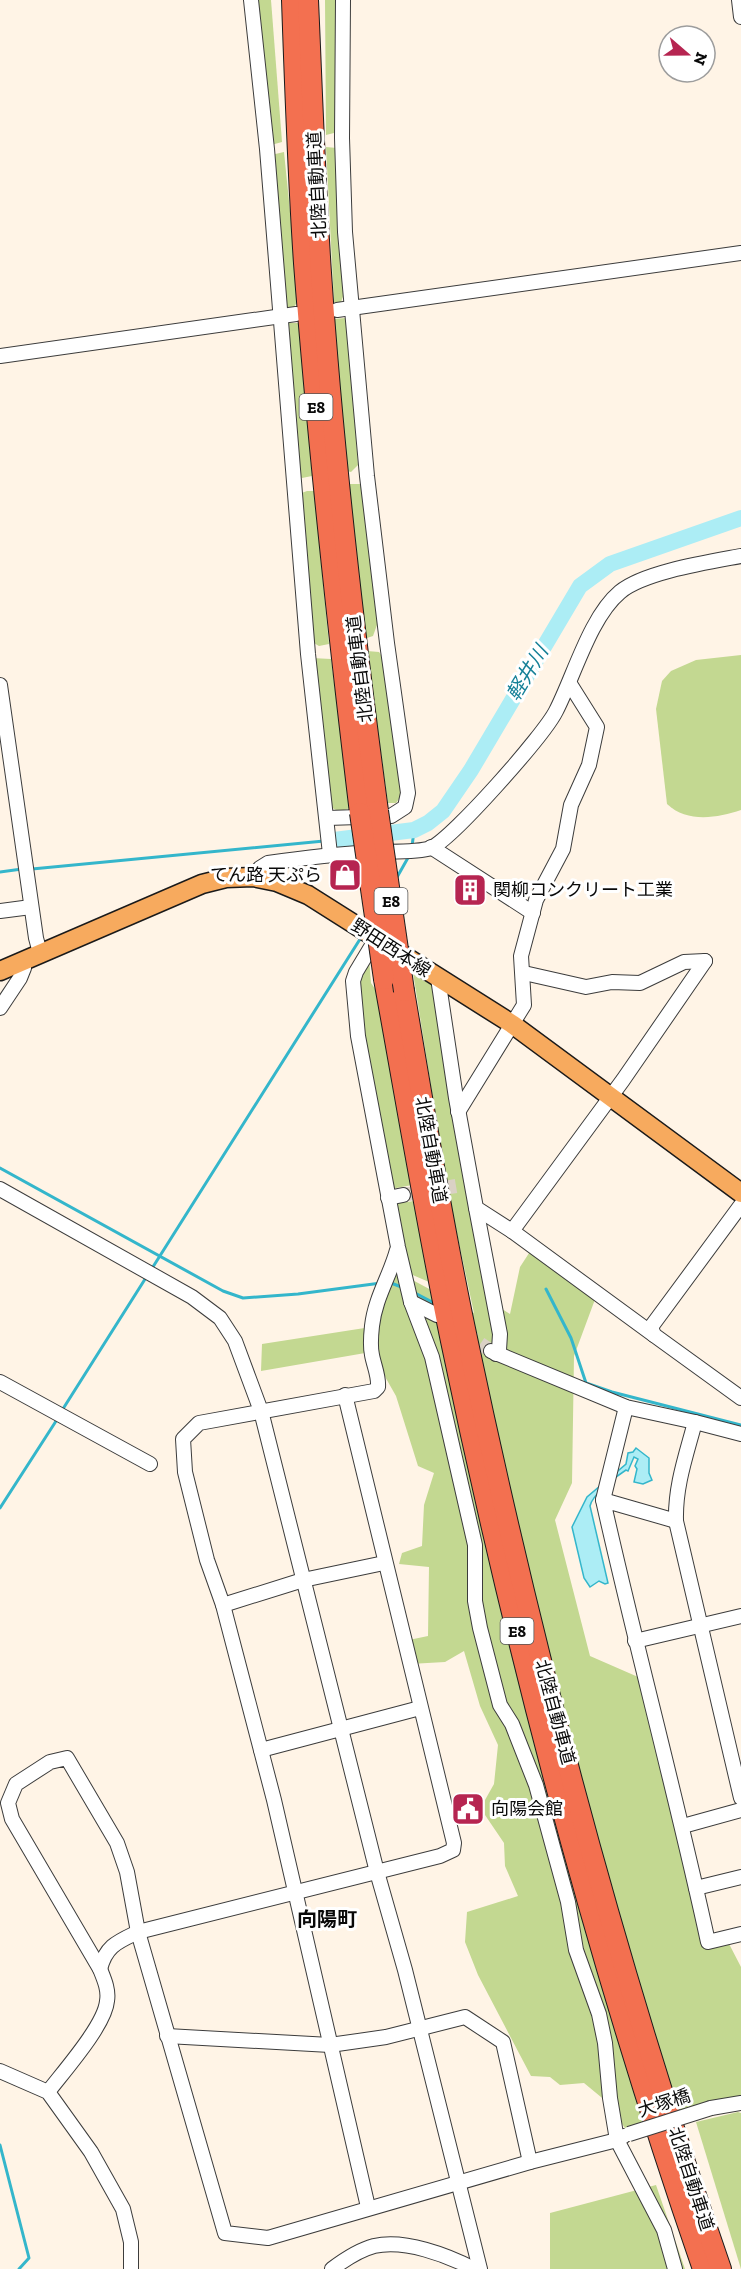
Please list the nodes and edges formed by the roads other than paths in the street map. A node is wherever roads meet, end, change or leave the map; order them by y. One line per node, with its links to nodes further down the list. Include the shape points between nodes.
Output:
1 (251, 0): 11 (street)
2 (292, 0): 16 (highway, 北陸自動車道 / E8, via 304,260 325,512)
3 (308, 0): 16 (highway, 北陸自動車道 / E8, via 321,272)
4 (343, 0): 8 (street, via 342,138)
5 (739, 0): 6 (street)
6 (741, 17)
7 (741, 253): 8 (street)
8 (352, 308): 9 (street); 17 (street, via 371,509 408,793 405,807 392,816)
9 (337, 310)
10 (296, 314): 11 (street)
11 (280, 316): 12 (street); 17 (street, via 307,642)
12 (0, 356)
13 (741, 556): 14 (street, via 662,574 622,591 602,611)
14 (570, 684): 19 (street, via 541,734 458,826); 23 (street, via 597,727 589,765 571,805 563,849)
15 (0, 685): 21 (street)
16 (369, 812): 89 (highway, 北陸自動車道 / E8, bridge, via 384,979 451,1340 523,1658 604,1957); 90 (highway, 北陸自動車道 / E8, bridge, via 467,1340 539,1654 620,1951)
17 (327, 818): 18 (street)
18 (329, 846): 19 (street); 20 (street, via 268,863)
19 (425, 849): 23 (street)
20 (253, 877): 24 (main road, 野田西本線, via 308,895); 25 (main road, 野田西本線, via 202,884)
21 (32, 907): 22 (street); 25 (street)
22 (0, 911)
23 (533, 913): 28 (street, via 521,956)
24 (377, 937): 29 (main road, 野田西本線); 37 (street, via 356,972 352,989)
25 (40, 953): 26 (main road, 野田西本線)
26 (21, 962): 27 (main road, 野田西本線); 30 (street, via 24,968 20,978)
27 (0, 971)
28 (524, 973): 31 (street, via 524,1005); 32 (street, via 586,987 612,982 640,983 684,962 705,961)
29 (438, 978): 31 (main road, 野田西本線); 33 (street)
30 (0, 1008)
31 (512, 1024): 32 (main road, 野田西本線); 33 (street)
32 (611, 1095): 35 (main road, 野田西本線); 40 (street)
33 (458, 1112): 39 (street, via 463,1184)
34 (0, 1189): 49 (street, via 192,1297 220,1318 235,1341)
35 (741, 1194)
36 (403, 1195): 37 (street)
37 (387, 1198): 41 (street)
38 (741, 1205): 44 (street, via 653,1323)
39 (476, 1208): 40 (street); 48 (street, via 497,1345)
40 (512, 1231): 44 (street)
41 (398, 1247): 42 (street); 46 (street, via 375,1308 371,1352 378,1388)
42 (411, 1300): 43 (street); 80 (street, via 432,1357 475,1545 475,1601 500,1705 512,1724 536,1785 568,1902 576,1950 599,2014 610,2098)
43 (436, 1315)
44 (654, 1335): 47 (street)
45 (0, 1382): 52 (street)
46 (345, 1395): 49 (street); 55 (street)
47 (741, 1398)
48 (626, 1407): 50 (street); 53 (street)
49 (261, 1411): 56 (street); 57 (street, via 199,1423 183,1439 185,1472 207,1560)
50 (695, 1422): 51 (street); 54 (street, via 679,1481)
51 (741, 1434)
52 (150, 1464)
53 (603, 1500): 54 (street); 60 (street)
54 (676, 1521): 59 (street)
55 (384, 1563): 56 (street); 61 (street)
56 (303, 1580): 57 (street); 62 (street)
57 (223, 1605): 63 (street)
58 (741, 1616): 59 (street)
59 (701, 1625): 60 (street); 64 (street)
60 (635, 1641): 66 (street)
61 (420, 1708): 62 (street); 67 (street, via 453,1850)
62 (342, 1728): 63 (street); 67 (street)
63 (261, 1750): 70 (street)
64 (741, 1798)
65 (741, 1810): 66 (street)
66 (683, 1826): 69 (street)
67 (377, 1872): 70 (street); 74 (street)
68 (741, 1877): 69 (street)
69 (696, 1888): 72 (street, via 708,1942)
70 (295, 1892): 71 (street); 76 (street)
71 (138, 1932): 73 (street, via 117,1942 103,1955); 73 (street, via 127,1872 117,1844 67,1758 50,1762 16,1784 8,1803 12,1819); 75 (street)
72 (741, 1934)
73 (100, 1969): 78 (street, via 107,1994 101,2022)
74 (419, 2029): 76 (street); 81 (street, via 465,2017 503,2042); 82 (street)
75 (167, 2036): 76 (street); 83 (street, 大塚橋, via 225,2233 268,2238)
76 (330, 2044): 83 (street)
77 (0, 2071): 78 (street)
78 (48, 2092): 84 (street, via 114,2190 123,2209)
79 (741, 2103): 80 (street, 大塚橋, bridge, via 711,2108)
80 (623, 2137): 81 (street, 大塚橋); 88 (street, via 664,2230)
81 (530, 2162): 82 (street, 大塚橋)
82 (458, 2182): 83 (street, 大塚橋); 87 (street)
83 (368, 2207)
84 (133, 2267)
85 (332, 2269): 86 (street, via 374,2247 390,2245 427,2250)
86 (474, 2269)
87 (480, 2269)
88 (675, 2269)
89 (703, 2269)
90 (721, 2269)

